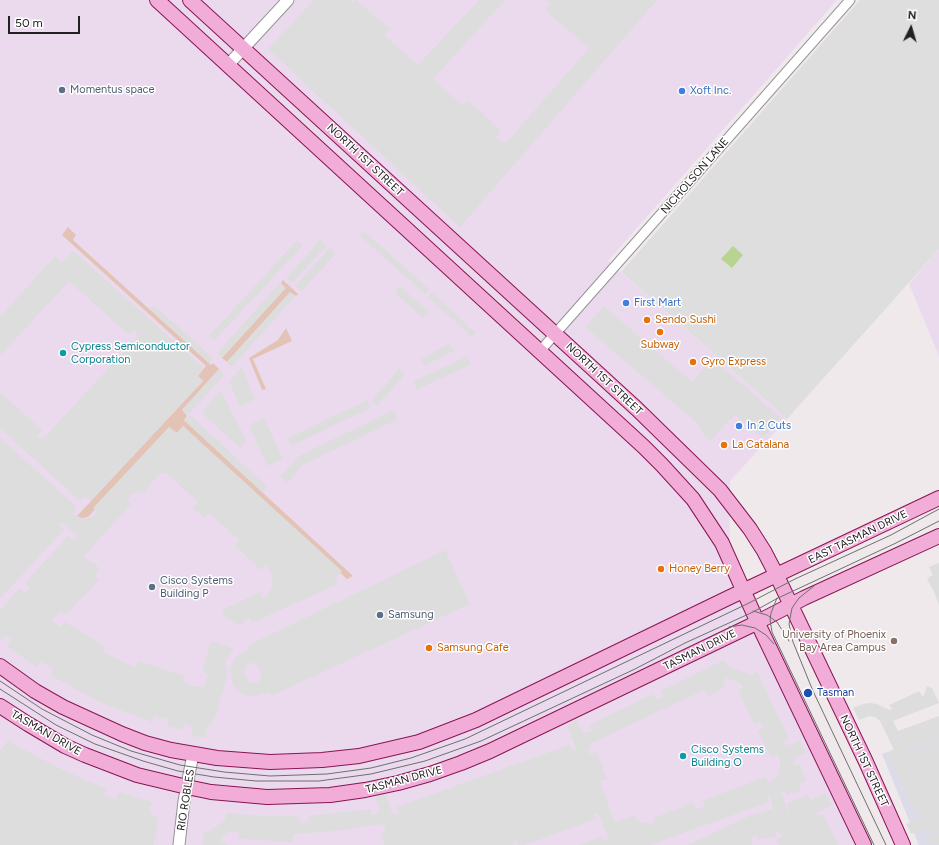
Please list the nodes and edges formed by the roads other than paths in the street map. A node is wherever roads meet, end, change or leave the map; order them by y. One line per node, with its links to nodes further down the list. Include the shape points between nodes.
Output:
1 (156, 0): 6 (main road, NORTH 1ST STREET)
2 (190, 0): 5 (main road, NORTH 1ST STREET)
3 (288, 0): 5 (street)
4 (850, 0): 7 (street, NICHOLSON LANE)
5 (243, 48): 6 (street); 7 (main road, NORTH 1ST STREET)
6 (228, 65): 8 (main road, NORTH 1ST STREET)
7 (555, 334): 8 (street, NICHOLSON LANE); 11 (main road, NORTH 1ST STREET, via 717,487 750,529)
8 (540, 351): 12 (main road, NORTH 1ST STREET, via 644,447 693,499 722,543)
9 (939, 498): 11 (main road, EAST TASMAN DRIVE)
10 (939, 536): 13 (main road)
11 (777, 576): 12 (main road); 13 (main road, NORTH 1ST STREET)
12 (744, 591): 14 (main road, NORTH 1ST STREET); 17 (main road, via 476,720 419,742 359,756 296,762 243,760)
13 (790, 605): 14 (main road, TASMAN DRIVE); 21 (main road, NORTH 1ST STREET)
14 (758, 622): 18 (main road, TASMAN DRIVE, via 490,751 430,774 364,790 298,797 238,796); 20 (main road, NORTH 1ST STREET)
15 (0, 666): 17 (main road, via 35,691 92,722 145,742)
16 (0, 706): 18 (main road, TASMAN DRIVE, via 65,746 85,755 137,775)
17 (193, 754): 18 (street, RIO ROBLES)
18 (187, 787): 19 (street, RIO ROBLES)
19 (179, 845)
20 (864, 845)
21 (903, 845)

